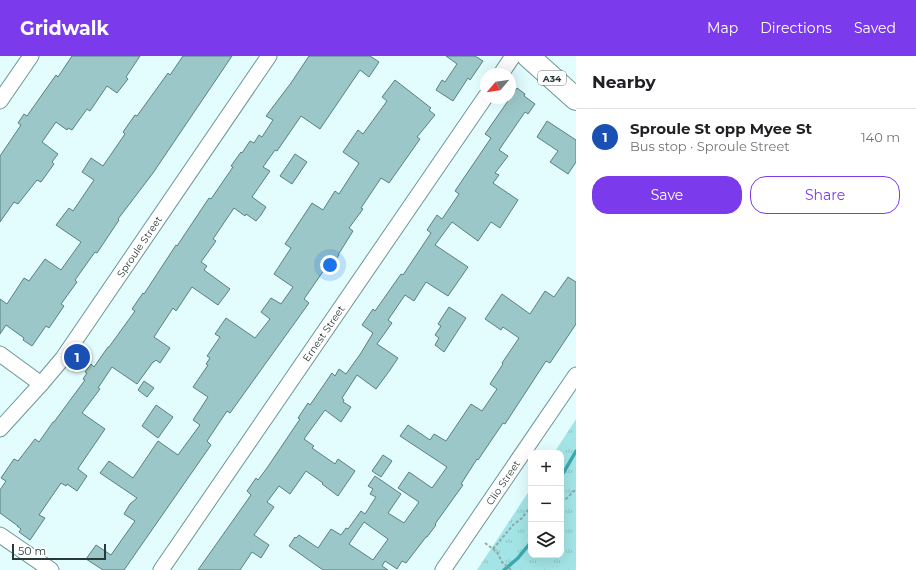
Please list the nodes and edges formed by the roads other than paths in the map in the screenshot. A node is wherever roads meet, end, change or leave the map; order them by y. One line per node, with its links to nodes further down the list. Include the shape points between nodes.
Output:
1 (31, 56): 7 (street)
2 (269, 56): 11 (street, Sproule Street, via 67,351)
3 (513, 56): 5 (street)
4 (528, 56): 6 (highway, A34)
5 (505, 68)
6 (576, 100)
7 (0, 101)
8 (480, 104): 15 (street, Ernest Street)
9 (0, 354): 11 (street)
10 (576, 375): 16 (street, Clio Street)
11 (41, 384): 12 (street, Sproule Street)
12 (0, 429)
13 (0, 535): 14 (street)
14 (51, 570)
15 (160, 570)
16 (442, 570)

